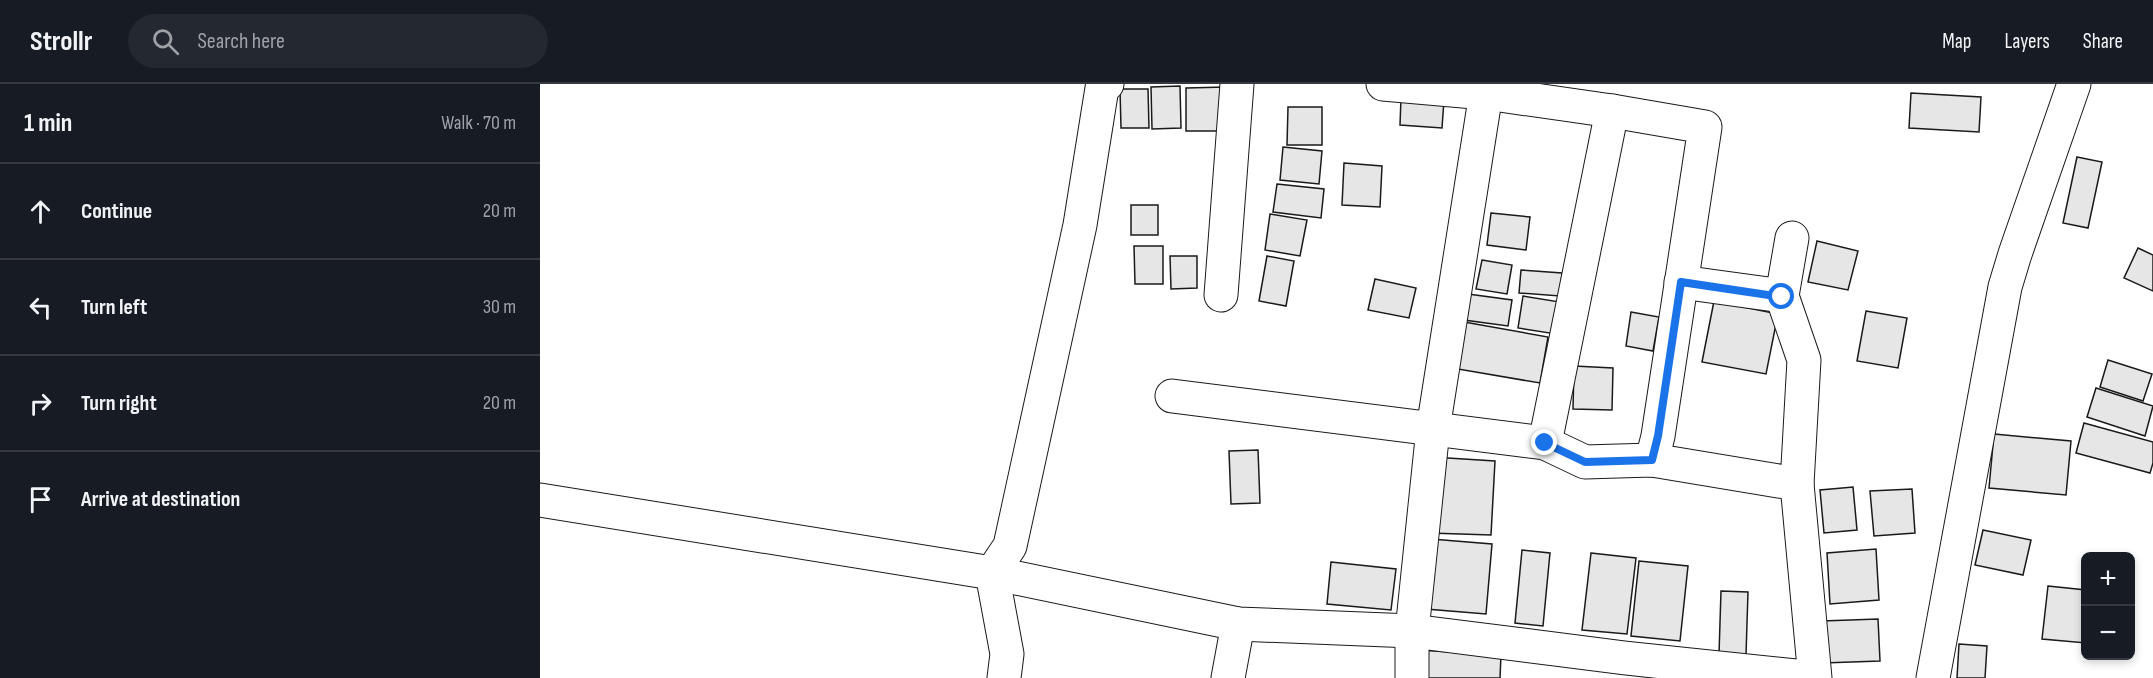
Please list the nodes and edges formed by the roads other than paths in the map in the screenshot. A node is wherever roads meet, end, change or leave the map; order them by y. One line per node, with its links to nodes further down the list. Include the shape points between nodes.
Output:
1 (1107, 84): 17 (street, via 1102,88 1080,225 1010,546)
2 (1237, 84): 9 (street)
3 (1383, 84): 5 (street)
4 (2074, 84): 25 (street, via 2005,287)
5 (1486, 93): 6 (street); 12 (street)
6 (1611, 111): 8 (street, via 1705,128); 13 (street)
7 (1792, 238): 10 (street)
8 (1681, 282): 10 (street); 14 (street)
9 (1221, 295)
10 (1782, 297): 15 (street, via 1804,360)
11 (1173, 396): 12 (street)
12 (1433, 429): 13 (street); 19 (street)
13 (1545, 443): 14 (street, via 1585,462)
14 (1652, 460): 15 (street)
15 (1797, 484): 24 (street)
16 (540, 500): 17 (street)
17 (992, 573): 18 (street); 21 (street, via 1007,654)
18 (1238, 624): 19 (street); 22 (street)
19 (1412, 632): 20 (street); 23 (street)
20 (1624, 668): 24 (street)
21 (1004, 678)
22 (1228, 678)
23 (1412, 678)
24 (1816, 678)
25 (1933, 678)

